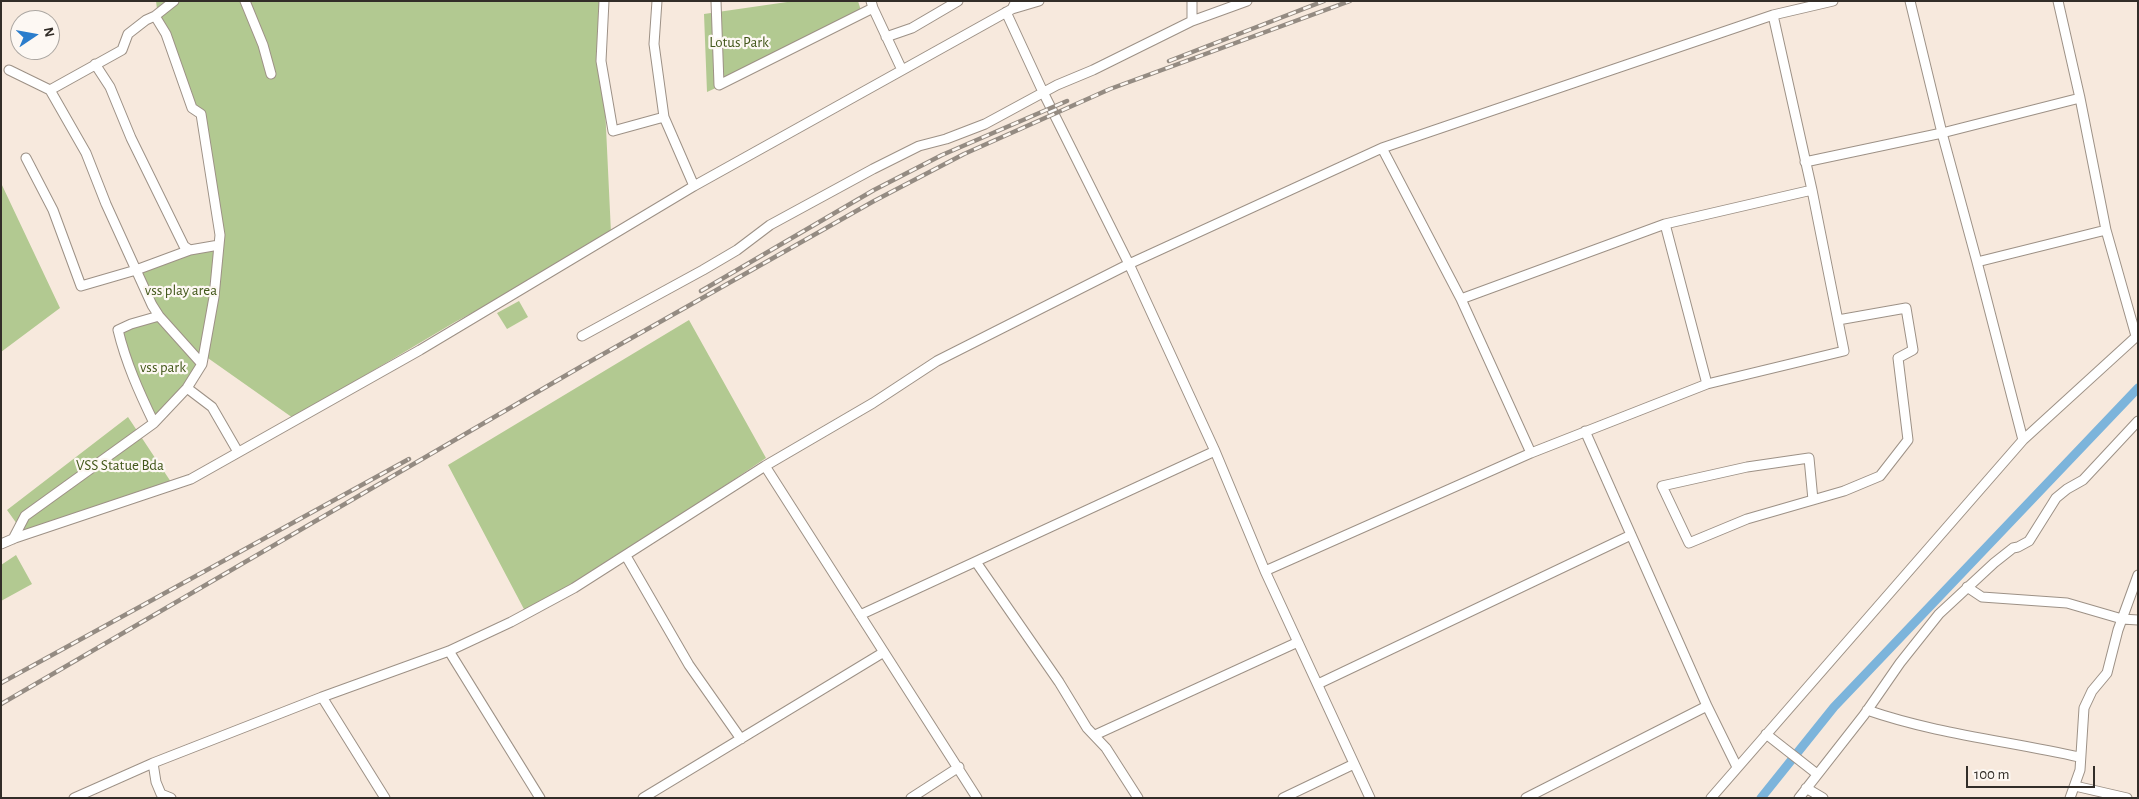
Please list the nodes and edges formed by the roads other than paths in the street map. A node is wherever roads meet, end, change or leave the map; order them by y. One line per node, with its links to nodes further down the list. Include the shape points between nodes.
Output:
1 (174, 1): 16 (street)
2 (245, 1): 22 (street)
3 (604, 1): 26 (street, via 601,61 613,131)
4 (657, 1): 26 (street, via 654,44)
5 (716, 1): 13 (street, via 719,85)
6 (958, 1): 18 (street, via 912,28)
7 (1039, 1): 14 (street)
8 (1192, 1): 17 (street)
9 (1248, 1): 17 (street)
10 (1833, 1): 15 (street)
11 (1910, 1): 27 (street)
12 (2058, 1): 25 (street)
13 (872, 5): 18 (street)
14 (1012, 7): 21 (street); 24 (street)
15 (1773, 15): 28 (street); 30 (street)
16 (156, 16): 19 (street, via 128,34 122,50); 35 (street, via 166,34 192,108 201,114)
17 (1192, 21): 24 (street)
18 (886, 38): 21 (street)
19 (95, 64): 23 (street); 36 (street, via 110,86 184,246)
20 (9, 70): 23 (street)
21 (902, 70): 31 (street)
22 (271, 74)
23 (50, 90): 39 (street, via 86,153)
24 (1042, 92): 38 (street); 44 (street, via 985,124 919,146 873,169 770,225 703,270)
25 (2080, 98): 27 (street); 34 (street)
26 (664, 117): 31 (street)
27 (1942, 133): 30 (street); 37 (street)
28 (1382, 148): 38 (street); 40 (street)
29 (26, 158): 39 (street, via 53,210 81,286)
30 (1805, 162): 32 (street)
31 (694, 186): 52 (street, via 420,350)
32 (1812, 190): 33 (street); 42 (street)
33 (1665, 224): 40 (street); 46 (street)
34 (2106, 230): 37 (street); 43 (street)
35 (219, 245): 36 (street); 45 (street)
36 (190, 250): 39 (street)
37 (1977, 262): 51 (street)
38 (1129, 264): 53 (street); 55 (street, via 937,361 873,403)
39 (136, 270): 41 (street)
40 (1461, 299): 54 (street)
41 (159, 316): 45 (street); 49 (street, via 118,330 135,384)
42 (1838, 320): 46 (street, via 1844,351); 56 (street, via 1906,308 1913,350 1898,358 1908,440 1880,476)
43 (2137, 335): 51 (street)
44 (582, 336)
45 (202, 364): 47 (street)
46 (1707, 384): 50 (street)
47 (187, 388): 49 (street); 52 (street, via 212,407)
48 (2138, 421): 66 (street, via 2083,480 2056,498 2029,540 2013,548)
49 (154, 423): 59 (street, via 24,516)
50 (1585, 431): 54 (street); 57 (street)
51 (2023, 440): 77 (street)
52 (238, 452): 59 (street, via 191,479)
53 (1215, 452): 63 (street); 64 (street)
54 (1531, 453): 64 (street)
55 (765, 466): 62 (street); 67 (street)
56 (1813, 500): 56 (street, via 1747,518 1689,543 1662,486 1746,467 1809,458)
57 (1631, 534): 73 (street); 75 (street)
58 (1, 537): 59 (street)
59 (15, 538): 60 (street); 61 (street)
60 (1, 544)
61 (1, 549)
62 (626, 556): 71 (street, via 574,588); 79 (street, via 690,665)
63 (976, 562): 67 (street); 78 (street)
64 (1266, 571): 70 (street)
65 (2138, 575): 68 (street)
66 (1967, 587): 68 (street, via 1982,597 2067,604); 76 (street, via 1939,614)
67 (860, 615): 72 (street)
68 (2122, 619): 69 (street); 80 (street, via 2107,673 2092,691 2084,708)
69 (2138, 620)
70 (1298, 642): 73 (street); 78 (street)
71 (449, 651): 74 (street); 91 (street)
72 (884, 652): 79 (street); 83 (street)
73 (1318, 684): 82 (street)
74 (322, 697): 81 (street); 90 (street)
75 (1707, 706): 84 (street); 98 (street)
76 (1867, 710): 80 (street, via 1936,730 2021,744); 85 (street)
77 (1766, 734): 84 (street); 85 (street)
78 (1094, 735): 95 (street)
79 (741, 739): 92 (street)
80 (2079, 758): 86 (street, via 2080,770)
81 (153, 763): 88 (street); 89 (street, via 161,794)
82 (1354, 764): 96 (street); 97 (street)
83 (959, 767): 93 (street); 94 (street)
84 (1737, 767): 99 (street)
85 (1817, 774): 87 (street)
86 (2075, 786): 102 (street); 103 (street)
87 (1806, 788): 100 (street); 101 (street)
88 (74, 798)
89 (170, 798)
90 (385, 798)
91 (540, 798)
92 (643, 798)
93 (911, 798)
94 (977, 798)
95 (1138, 798)
96 (1283, 798)
97 (1370, 798)
98 (1526, 798)
99 (1711, 798)
100 (1799, 798)
101 (1823, 798)
102 (2070, 798)
103 (2128, 798)

